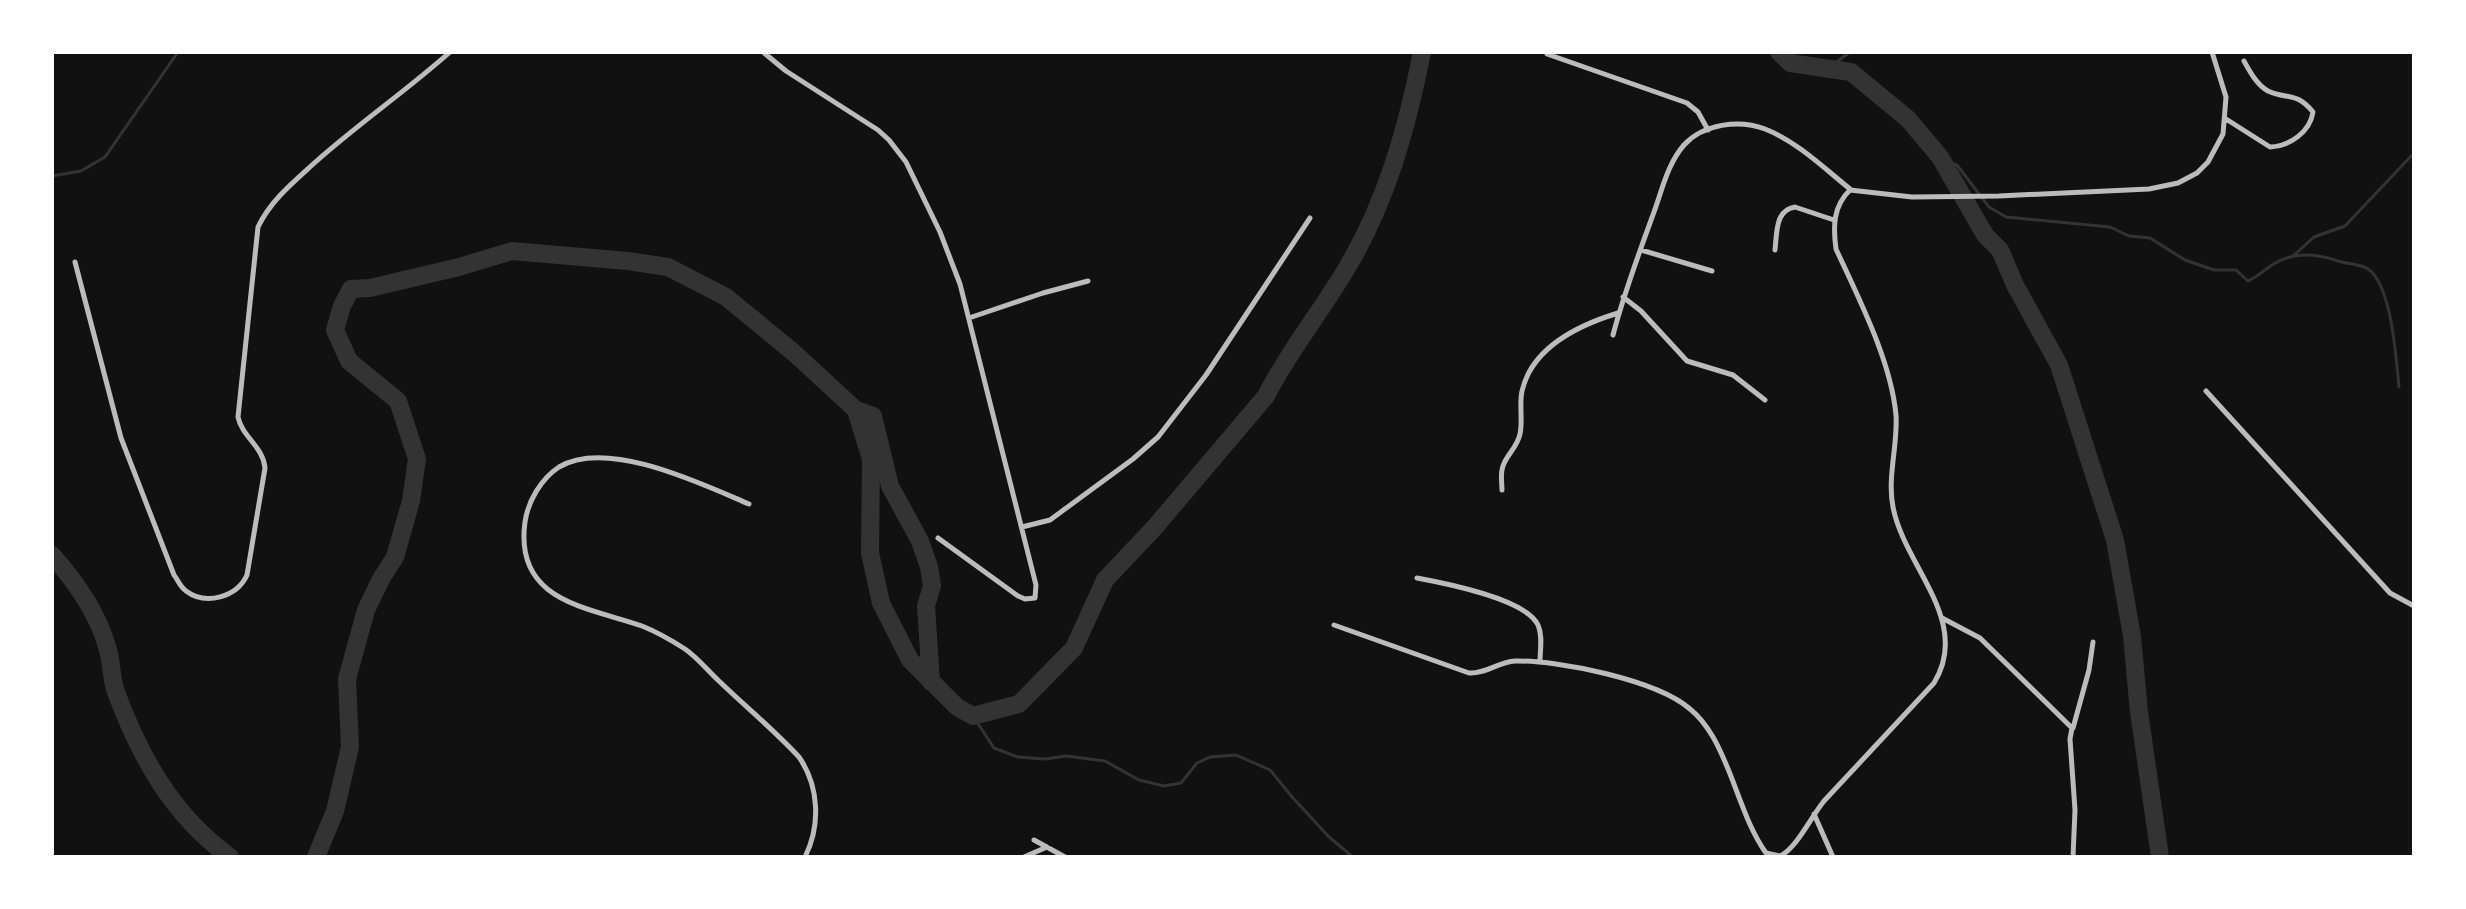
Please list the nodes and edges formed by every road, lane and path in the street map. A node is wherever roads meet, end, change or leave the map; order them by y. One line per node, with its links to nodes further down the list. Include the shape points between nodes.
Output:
1 (450, 52): 13 (street, via 295,180 258,227 238,417 264,457 265,468 247,575 223,597 188,592 174,575 121,438)
2 (763, 52): 18 (street, via 869,123 899,151 940,232)
3 (2212, 52): 6 (street, via 2222,77)
4 (1547, 54): 7 (street, via 1687,103)
5 (2244, 61): 6 (street, via 2262,87 2300,99 2313,117 2298,137 2270,147)
6 (2226, 119): 8 (street, via 2208,162 2165,187 1912,197)
7 (1708, 130): 8 (street, via 1726,124 1765,129); 11 (street, via 1684,146 1673,163)
8 (1850, 190): 10 (street)
9 (1310, 218): 24 (street, via 1206,375 1158,437 1050,520)
10 (1834, 220): 12 (street, via 1788,207); 28 (street, via 1836,249 1881,351 1893,395 1893,510)
11 (1641, 250): 14 (street); 16 (street)
12 (1775, 250)
13 (75, 262)
14 (1712, 271)
15 (1088, 281): 18 (street)
16 (1623, 297): 17 (street); 21 (street, via 1687,361 1733,375)
17 (1619, 313): 19 (street); 22 (street, via 1566,335 1530,371 1521,395 1518,442 1503,465)
18 (969, 318): 24 (street)
19 (1613, 335)
20 (2206, 391): 27 (street, via 2390,593)
21 (1765, 400)
22 (1502, 490)
23 (749, 504): 36 (street, via 640,463 609,456 584,458 560,467 542,483 530,503 524,538 531,567 550,591 582,609 644,627 688,651 799,757 808,769 816,804 814,837)
24 (1022, 527): 25 (street, via 1036,585 1030,600)
25 (938, 538)
26 (1417, 578): 31 (street, via 1474,590 1534,618)
27 (2414, 606)
28 (1942, 618): 32 (street, via 1980,638); 33 (street, via 1946,650 1941,673)
29 (1334, 625): 31 (street, via 1469,673 1505,662)
30 (2093, 642): 32 (street)
31 (1540, 662): 33 (street, via 1616,678 1672,697 1690,709 1716,742 1755,833 1771,856 1791,849)
32 (2072, 728): 40 (street)
33 (1814, 814): 39 (street)
34 (1034, 840): 35 (street)
35 (1048, 847): 37 (street); 38 (street)
36 (805, 857)
37 (1024, 857)
38 (1065, 857)
39 (1833, 857)
40 (2073, 857)

